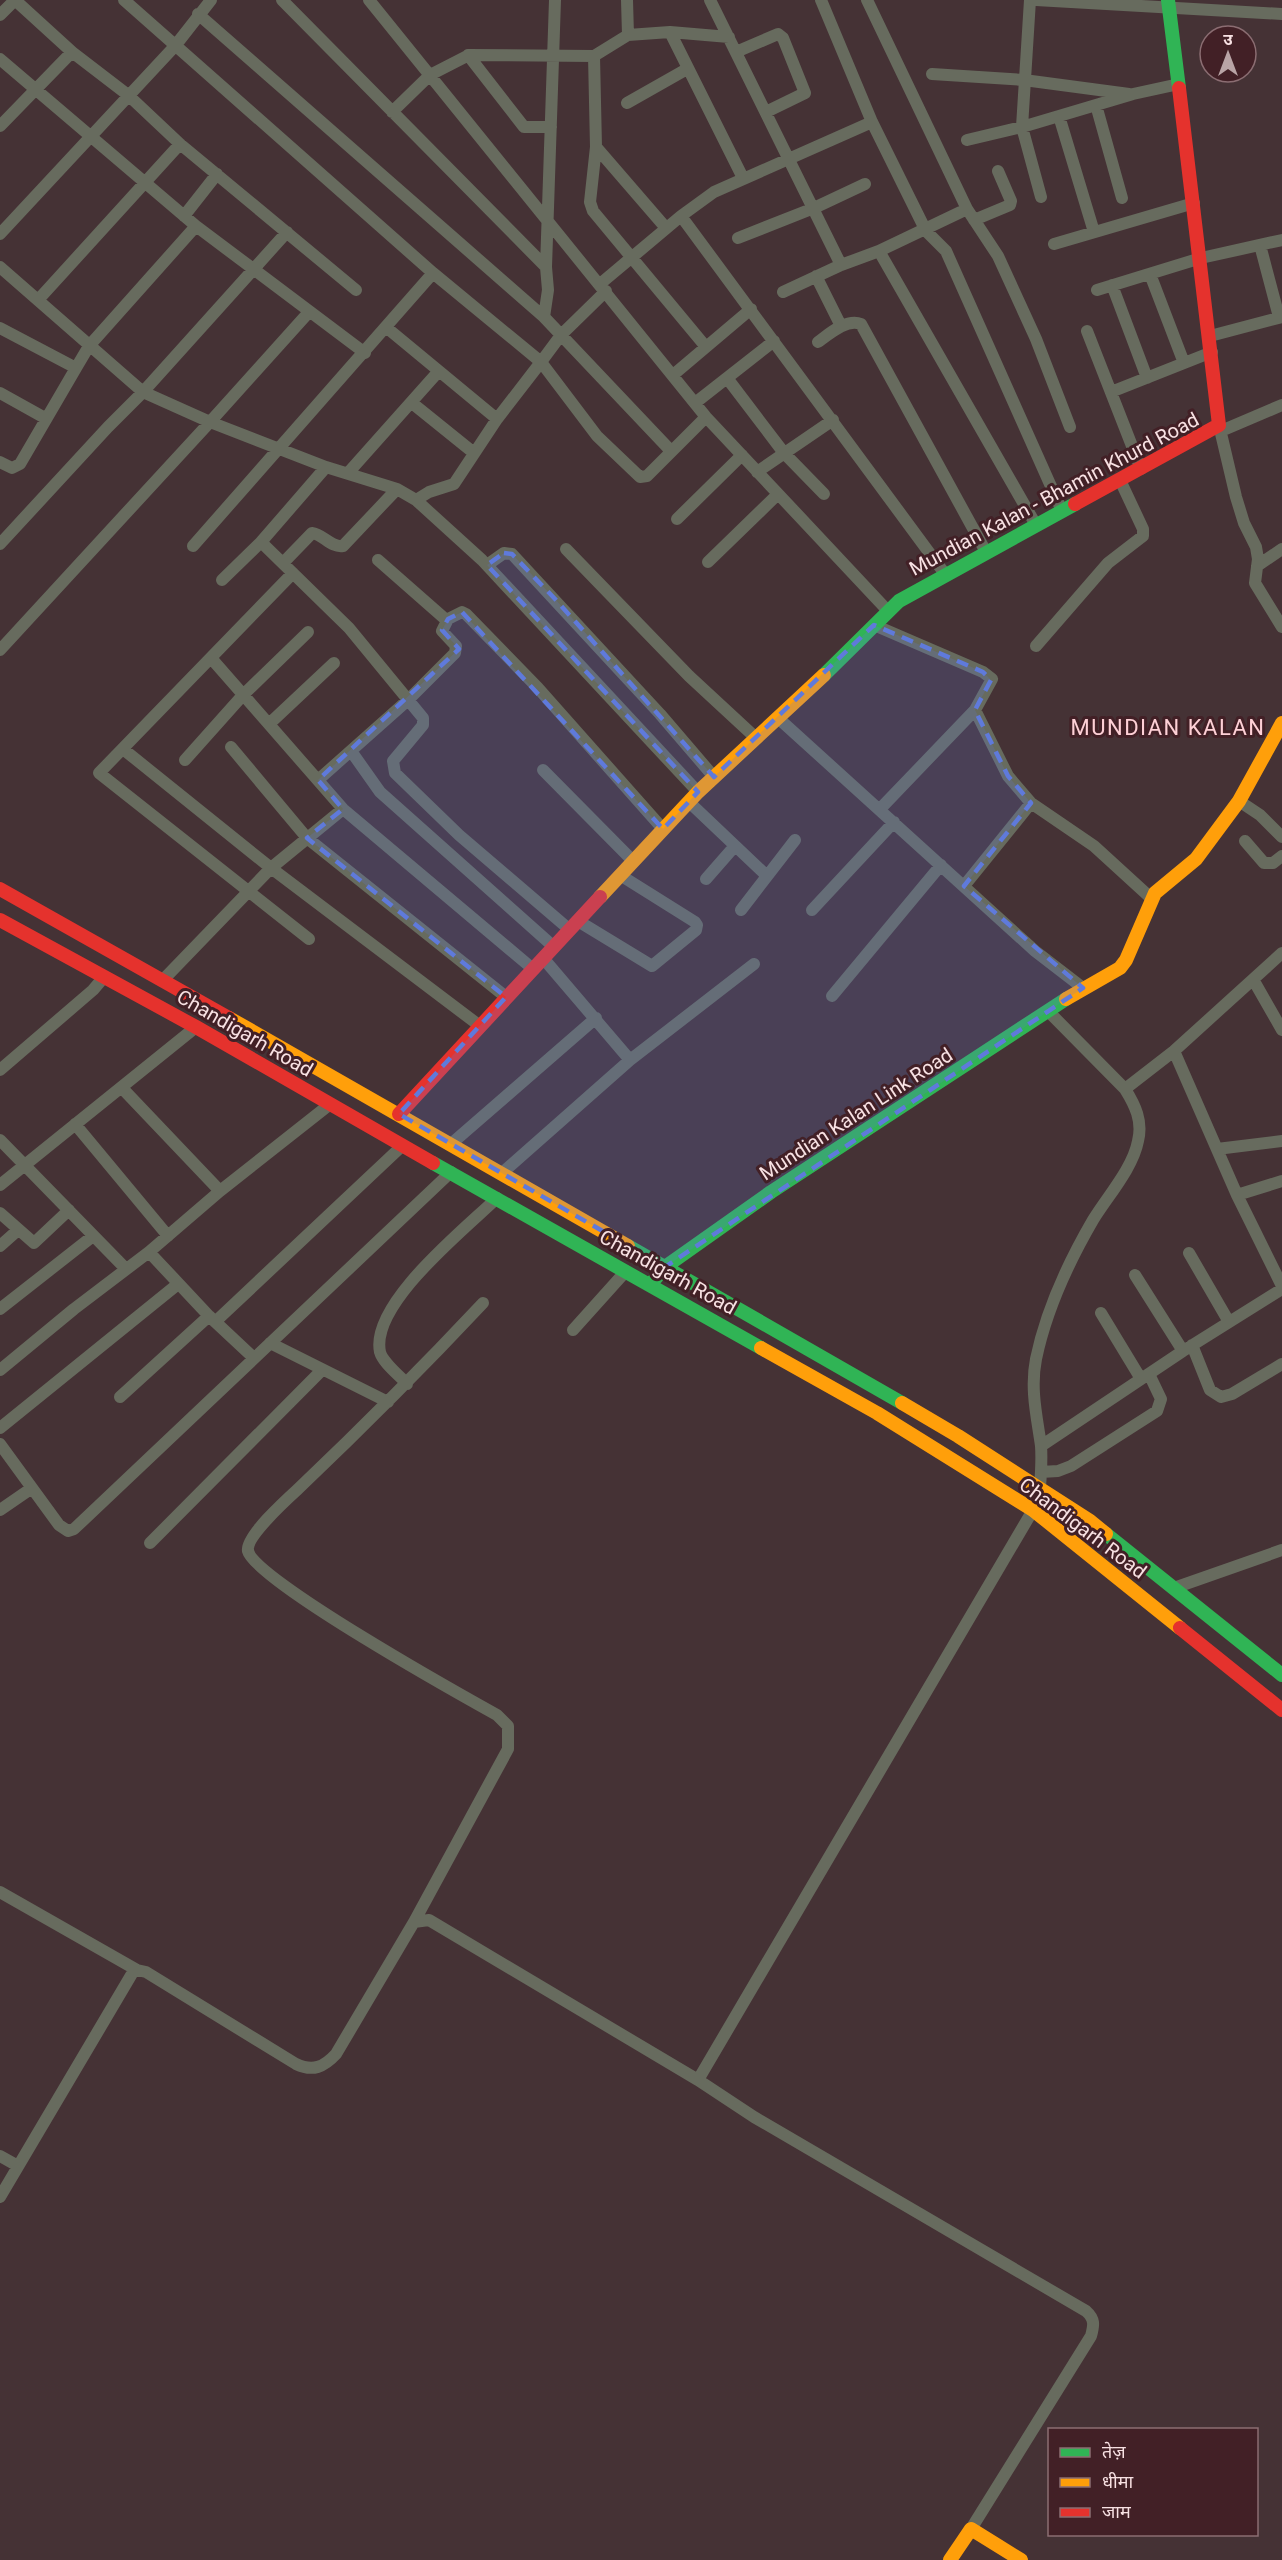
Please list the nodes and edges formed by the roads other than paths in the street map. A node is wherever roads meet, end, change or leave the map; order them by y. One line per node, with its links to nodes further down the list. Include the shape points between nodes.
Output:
1 (15, 0): 18 (street); 23 (street)
2 (124, 0): 22 (street)
3 (211, 0): 16 (street)
4 (282, 0): 39 (street)
5 (369, 0): 31 (street)
6 (555, 0): 25 (street)
7 (627, 0): 20 (street)
8 (710, 0): 21 (street)
9 (821, 0): 42 (street)
10 (867, 0): 60 (street)
11 (1030, 0): 32 (street)
12 (1036, 0): 13 (street)
13 (1062, 1): 14 (street)
14 (1169, 4): 15 (street); 33 (main road, Mundian Kalan - Bhamin Khurd Road)
15 (1226, 6): 17 (street)
16 (198, 14): 22 (street); 92 (street)
17 (1282, 14)
18 (0, 15)
19 (670, 32): 20 (street); 21 (street); 29 (street)
20 (628, 35): 27 (street)
21 (729, 37): 24 (street)
22 (175, 46): 36 (street); 81 (street)
23 (72, 52): 34 (street); 36 (street)
24 (736, 52): 40 (street); 40 (street, via 778,34 783,38 805,95)
25 (554, 54): 26 (street); 27 (street); 44 (street)
26 (468, 56): 31 (street); 44 (street, via 524,127)
27 (594, 56): 49 (street)
28 (0, 59): 34 (street)
29 (687, 69): 37 (street); 53 (street)
30 (932, 74): 32 (street)
31 (430, 75): 39 (street); 63 (street)
32 (1024, 80): 35 (street); 45 (street)
33 (1179, 84): 35 (street); 58 (main road, Mundian Kalan - Bhamin Khurd Road)
34 (34, 90): 43 (street); 46 (street)
35 (1133, 94): 38 (street)
36 (128, 95): 46 (street); 48 (street)
37 (627, 103)
38 (1096, 105): 41 (street); 57 (street)
39 (392, 112): 79 (street)
40 (766, 112): 50 (street)
41 (1059, 116): 45 (street); 68 (street)
42 (872, 122): 50 (street); 66 (street)
43 (0, 126)
44 (551, 127): 63 (street)
45 (1022, 128): 47 (street); 56 (street)
46 (89, 137): 54 (street); 69 (street)
47 (968, 140)
48 (180, 144): 52 (street); 54 (street)
49 (596, 147): 65 (street); 75 (street, via 591,205)
50 (789, 159): 53 (street); 59 (street)
51 (998, 171): 60 (street, via 1011,205)
52 (217, 174): 61 (street); 67 (street)
53 (743, 178): 62 (street, via 714,192)
54 (145, 184): 61 (street); 89 (street)
55 (865, 184): 59 (street)
56 (1041, 197)
57 (1122, 198)
58 (1194, 203): 68 (street); 76 (main road, Mundian Kalan - Bhamin Khurd Road)
59 (814, 208): 70 (street); 77 (street)
60 (971, 215): 66 (street); 124 (street, via 998,256)
61 (184, 216): 64 (street)
62 (681, 216): 65 (street); 90 (street)
63 (548, 220): 79 (street); 85 (street)
64 (196, 226): 80 (street); 102 (street)
65 (666, 228): 75 (street)
66 (926, 231): 74 (street); 141 (street, via 946,250)
67 (287, 232): 80 (street); 86 (street)
68 (1094, 232): 72 (street)
69 (0, 234)
70 (738, 238)
71 (1282, 240): 73 (street)
72 (1054, 244)
73 (1260, 245): 76 (street); 93 (street)
74 (879, 251): 77 (street); 143 (street)
75 (632, 258): 85 (street); 103 (street)
76 (1201, 258): 82 (street); 99 (main road, Mundian Kalan - Bhamin Khurd Road)
77 (841, 265): 83 (street)
78 (0, 267): 89 (street)
79 (546, 267): 92 (street)
80 (252, 268): 91 (street); 113 (street)
81 (433, 273): 96 (street); 106 (street)
82 (1150, 273): 84 (street); 107 (street)
83 (816, 276): 88 (street); 94 (street)
84 (1112, 285): 87 (street); 112 (street)
85 (603, 288): 98 (street); 110 (street)
86 (356, 290)
87 (1097, 290)
88 (783, 292)
89 (38, 300): 102 (street)
90 (751, 309): 100 (street); 103 (street)
91 (309, 312): 105 (street); 123 (street)
92 (544, 317): 98 (street)
93 (1280, 317): 99 (street)
94 (841, 326): 101 (street); 149 (street, via 861,324)
95 (0, 328): 108 (street)
96 (387, 328): 105 (street); 109 (street)
97 (1087, 331): 114 (street)
98 (561, 335): 106 (street); 127 (street)
99 (1210, 336): 104 (main road, Mundian Kalan - Bhamin Khurd Road)
100 (774, 340): 111 (street); 122 (street)
101 (818, 342)
102 (89, 346): 108 (street); 113 (street)
103 (706, 347): 110 (street)
104 (1212, 352): 107 (street); 125 (main road, Mundian Kalan - Bhamin Khurd Road)
105 (365, 353): 126 (street)
106 (540, 362): 121 (street); 127 (street, via 597,436 638,476 647,476)
107 (1184, 363): 112 (street)
108 (76, 368): 120 (street)
109 (438, 372): 116 (street); 121 (street)
110 (673, 375): 117 (street)
111 (727, 378): 117 (street); 129 (street)
112 (1147, 378): 114 (street)
113 (143, 392): 123 (street); 145 (street)
114 (1111, 392): 133 (street)
115 (0, 393): 120 (street)
116 (412, 403): 128 (street); 134 (street)
117 (695, 403): 119 (street)
118 (1282, 405): 125 (street)
119 (706, 417): 127 (street); 130 (street)
120 (45, 418): 131 (street, via 20,464 12,468)
121 (496, 419): 128 (street)
122 (833, 420): 129 (street); 156 (street)
123 (210, 422): 126 (street); 164 (street)
124 (1070, 427)
125 (1220, 428): 133 (main road, Mundian Kalan - Bhamin Khurd Road); 154 (street, via 1244,523 1257,547)
126 (278, 449): 132 (street); 146 (street)
127 (671, 451)
128 (474, 453): 140 (street, via 454,484)
129 (784, 453): 135 (street); 139 (street)
130 (742, 455): 135 (street); 142 (street)
131 (0, 462)
132 (326, 467): 134 (street); 144 (street)
133 (1141, 469): 136 (main road, Mundian Kalan - Bhamin Khurd Road)
134 (348, 472): 137 (street)
135 (757, 472): 138 (street)
136 (1120, 480): 141 (main road, Mundian Kalan - Bhamin Khurd Road); 163 (street, via 1143,536 1108,563)
137 (397, 489): 140 (street); 152 (street, via 343,546 312,533)
138 (778, 494): 151 (street); 158 (street)
139 (824, 494)
140 (416, 500): 153 (street)
141 (1062, 511): 143 (main road, Mundian Kalan - Bhamin Khurd Road)
142 (677, 519)
143 (1036, 525): 149 (main road, Mundian Kalan - Bhamin Khurd Road)
144 (261, 542): 152 (street); 157 (street)
145 (0, 544)
146 (193, 546)
147 (566, 549): 173 (street, via 689,676)
148 (1282, 549): 154 (street)
149 (986, 552): 156 (main road, Mundian Kalan - Bhamin Khurd Road)
150 (378, 560): 159 (street)
151 (708, 562)
152 (283, 563): 155 (street)
153 (487, 565): 179 (street, via 504,553 512,554); 181 (street)
154 (1257, 567): 161 (street, via 1255,583)
155 (293, 573): 165 (street); 168 (street, via 349,628)
156 (945, 574): 158 (main road, Mundian Kalan - Bhamin Khurd Road, via 910,593)
157 (222, 580)
158 (888, 611): 160 (main road, Mundian Kalan - Bhamin Khurd Road)
159 (448, 619): 168 (street, via 442,630 456,651); 187 (street, via 461,612 466,614 538,688)
160 (874, 625): 169 (street, via 990,676 992,680); 170 (main road, Mundian Kalan - Bhamin Khurd Road)
161 (1282, 627)
162 (308, 632): 167 (street)
163 (1036, 646)
164 (0, 650)
165 (211, 658): 167 (street); 175 (street)
166 (334, 663): 172 (street)
167 (243, 695): 172 (street); 177 (street)
168 (408, 700): 176 (street); 207 (street, via 424,723 393,761 395,773 459,835)
169 (975, 710): 183 (street, via 999,763); 185 (street)
170 (778, 718): 173 (main road, Mundian Kalan - Bhamin Khurd Road); 185 (street)
171 (1282, 723): 182 (main road)
172 (269, 724): 180 (street)
173 (756, 738): 179 (main road, Mundian Kalan - Bhamin Khurd Road)
174 (231, 747): 189 (street)
175 (123, 749): 196 (street); 202 (street, via 100,770 100,776)
176 (351, 751): 180 (street); 209 (street, via 381,792)
177 (185, 760)
178 (543, 770): 194 (street)
179 (714, 777): 181 (main road, Mundian Kalan - Bhamin Khurd Road)
180 (318, 780): 184 (street)
181 (693, 797): 187 (main road, Mundian Kalan - Bhamin Khurd Road); 192 (street)
182 (1239, 801): 188 (street); 203 (main road, via 1192,862)
183 (1031, 803): 200 (street); 203 (street, via 1094,846)
184 (343, 809): 189 (street); 213 (street)
185 (880, 809): 186 (street)
186 (894, 822): 195 (street); 205 (street)
187 (663, 830): 194 (main road, Mundian Kalan - Bhamin Khurd Road)
188 (1282, 837)
189 (307, 838): 196 (street); 219 (street)
190 (795, 840): 198 (street)
191 (1245, 841): 193 (street, via 1264,862)
192 (734, 847): 198 (street); 199 (street)
193 (1282, 856)
194 (633, 861): 197 (main road, Mundian Kalan - Bhamin Khurd Road)
195 (941, 865): 200 (street); 218 (street)
196 (271, 868): 202 (street); 223 (street)
197 (620, 875): 207 (main road, Mundian Kalan - Bhamin Khurd Road); 207 (street, via 695,922 696,930 652,966)
198 (767, 876): 204 (street)
199 (706, 879)
200 (964, 886): 217 (street)
201 (0, 889): 215 (main road, Chandigarh Road)
202 (250, 891): 208 (street); 215 (street)
203 (1152, 899): 217 (main road, Mundian Kalan Link Road, via 1123,965)
204 (741, 910)
205 (812, 910)
206 (0, 920): 214 (main road, Chandigarh Road)
207 (574, 925): 209 (main road, Mundian Kalan - Bhamin Khurd Road)
208 (309, 939)
209 (554, 947): 211 (main road, Mundian Kalan - Bhamin Khurd Road)
210 (1282, 953): 216 (street)
211 (543, 958): 213 (main road, Mundian Kalan - Bhamin Khurd Road); 221 (street)
212 (754, 964): 226 (street)
213 (533, 969): 219 (main road, Mundian Kalan - Bhamin Khurd Road)
214 (104, 977): 222 (main road, Chandigarh Road); 227 (street)
215 (162, 981): 231 (main road, Chandigarh Road)
216 (1254, 981): 224 (street); 225 (street)
217 (1077, 992): 220 (main road, Mundian Kalan Link Road)
218 (832, 996)
219 (506, 997): 223 (main road, Mundian Kalan - Bhamin Khurd Road)
220 (1049, 1012): 229 (street); 254 (main road, Mundian Kalan Link Road, via 771,1192)
221 (596, 1018): 226 (street); 235 (street)
222 (196, 1026): 228 (street); 230 (main road, Chandigarh Road)
223 (480, 1026): 231 (main road, Mundian Kalan - Bhamin Khurd Road)
224 (1282, 1030)
225 (1174, 1051): 229 (street); 237 (street)
226 (630, 1060): 240 (street)
227 (0, 1070)
228 (122, 1088): 232 (street); 243 (street)
229 (1125, 1089): 280 (street, via 1137,1111 1139,1140 1067,1270 1041,1340 1033,1392)
230 (329, 1105): 236 (main road, Chandigarh Road); 243 (street)
231 (399, 1114): 235 (main road, Chandigarh Road)
232 (75, 1124): 238 (street); 250 (street)
233 (0, 1140): 238 (street)
234 (1282, 1142): 237 (street)
235 (451, 1144): 240 (main road, Chandigarh Road)
236 (402, 1146): 239 (main road, Chandigarh Road); 265 (street)
237 (1217, 1149): 244 (street)
238 (26, 1164): 242 (street); 246 (street)
239 (451, 1172): 245 (main road, Chandigarh Road); 268 (street)
240 (502, 1173): 254 (main road, Chandigarh Road)
241 (1282, 1181): 244 (street)
242 (0, 1185)
243 (220, 1191): 250 (street)
244 (1237, 1195): 257 (street)
245 (497, 1198): 256 (main road, Chandigarh Road); 275 (street, via 414,1277 391,1308 380,1350)
246 (69, 1210): 248 (street, via 35,1242); 249 (street)
247 (0, 1213): 248 (street)
248 (18, 1230): 251 (street)
249 (93, 1236): 255 (street); 263 (street)
250 (168, 1236): 252 (street)
251 (0, 1246)
252 (149, 1252): 255 (street); 259 (street)
253 (1189, 1253): 266 (street)
254 (665, 1266): 260 (main road, Mundian Kalan Link Road); 282 (main road, Chandigarh Road)
255 (126, 1269): 272 (street)
256 (626, 1271): 260 (main road, Chandigarh Road); 267 (street)
257 (1279, 1272): 261 (street)
258 (1135, 1275): 269 (street)
259 (178, 1284): 265 (street); 278 (street)
260 (650, 1285): 285 (main road, Chandigarh Road, via 877,1413)
261 (1282, 1288): 266 (street)
262 (483, 1303): 275 (street)
263 (0, 1309)
264 (1101, 1313): 274 (street)
265 (212, 1319): 270 (street); 276 (street)
266 (1229, 1322): 269 (street)
267 (573, 1330)
268 (270, 1343): 270 (street); 273 (street)
269 (1187, 1348): 271 (street, via 1210,1390 1221,1396 1232,1394); 274 (street)
270 (254, 1358): 283 (street, via 74,1529 69,1531 59,1525)
271 (1282, 1364)
272 (0, 1370)
273 (322, 1370): 277 (street); 286 (street)
274 (1145, 1376): 280 (street); 281 (street, via 1161,1399 1157,1411 1071,1466)
275 (406, 1384): 277 (street)
276 (120, 1397)
277 (388, 1402): 292 (street, via 276,1509 247,1548 259,1566 318,1610 496,1715 508,1726 508,1749)
278 (0, 1428)
279 (0, 1444): 283 (street)
280 (1041, 1446): 281 (street)
281 (1041, 1472): 282 (street)
282 (1040, 1487): 288 (main road, Chandigarh Road)
283 (32, 1488): 284 (street)
284 (0, 1510)
285 (1033, 1510): 290 (main road, Chandigarh Road); 294 (street)
286 (150, 1543)
287 (1282, 1550): 288 (street)
288 (1174, 1588): 289 (main road, Chandigarh Road)
289 (1282, 1675)
290 (1282, 1710)
291 (0, 1892): 293 (street)
292 (414, 1922): 293 (street, via 336,2054 317,2068 296,2064); 294 (street, via 438,1923)
293 (137, 1970): 296 (street)
294 (698, 2080): 298 (street, via 1092,2317 1091,2336)
295 (0, 2156): 296 (street)
296 (18, 2166): 297 (street)
297 (0, 2197)
298 (971, 2529): 299 (main road); 300 (main road)
299 (950, 2560)
300 (1021, 2560)

